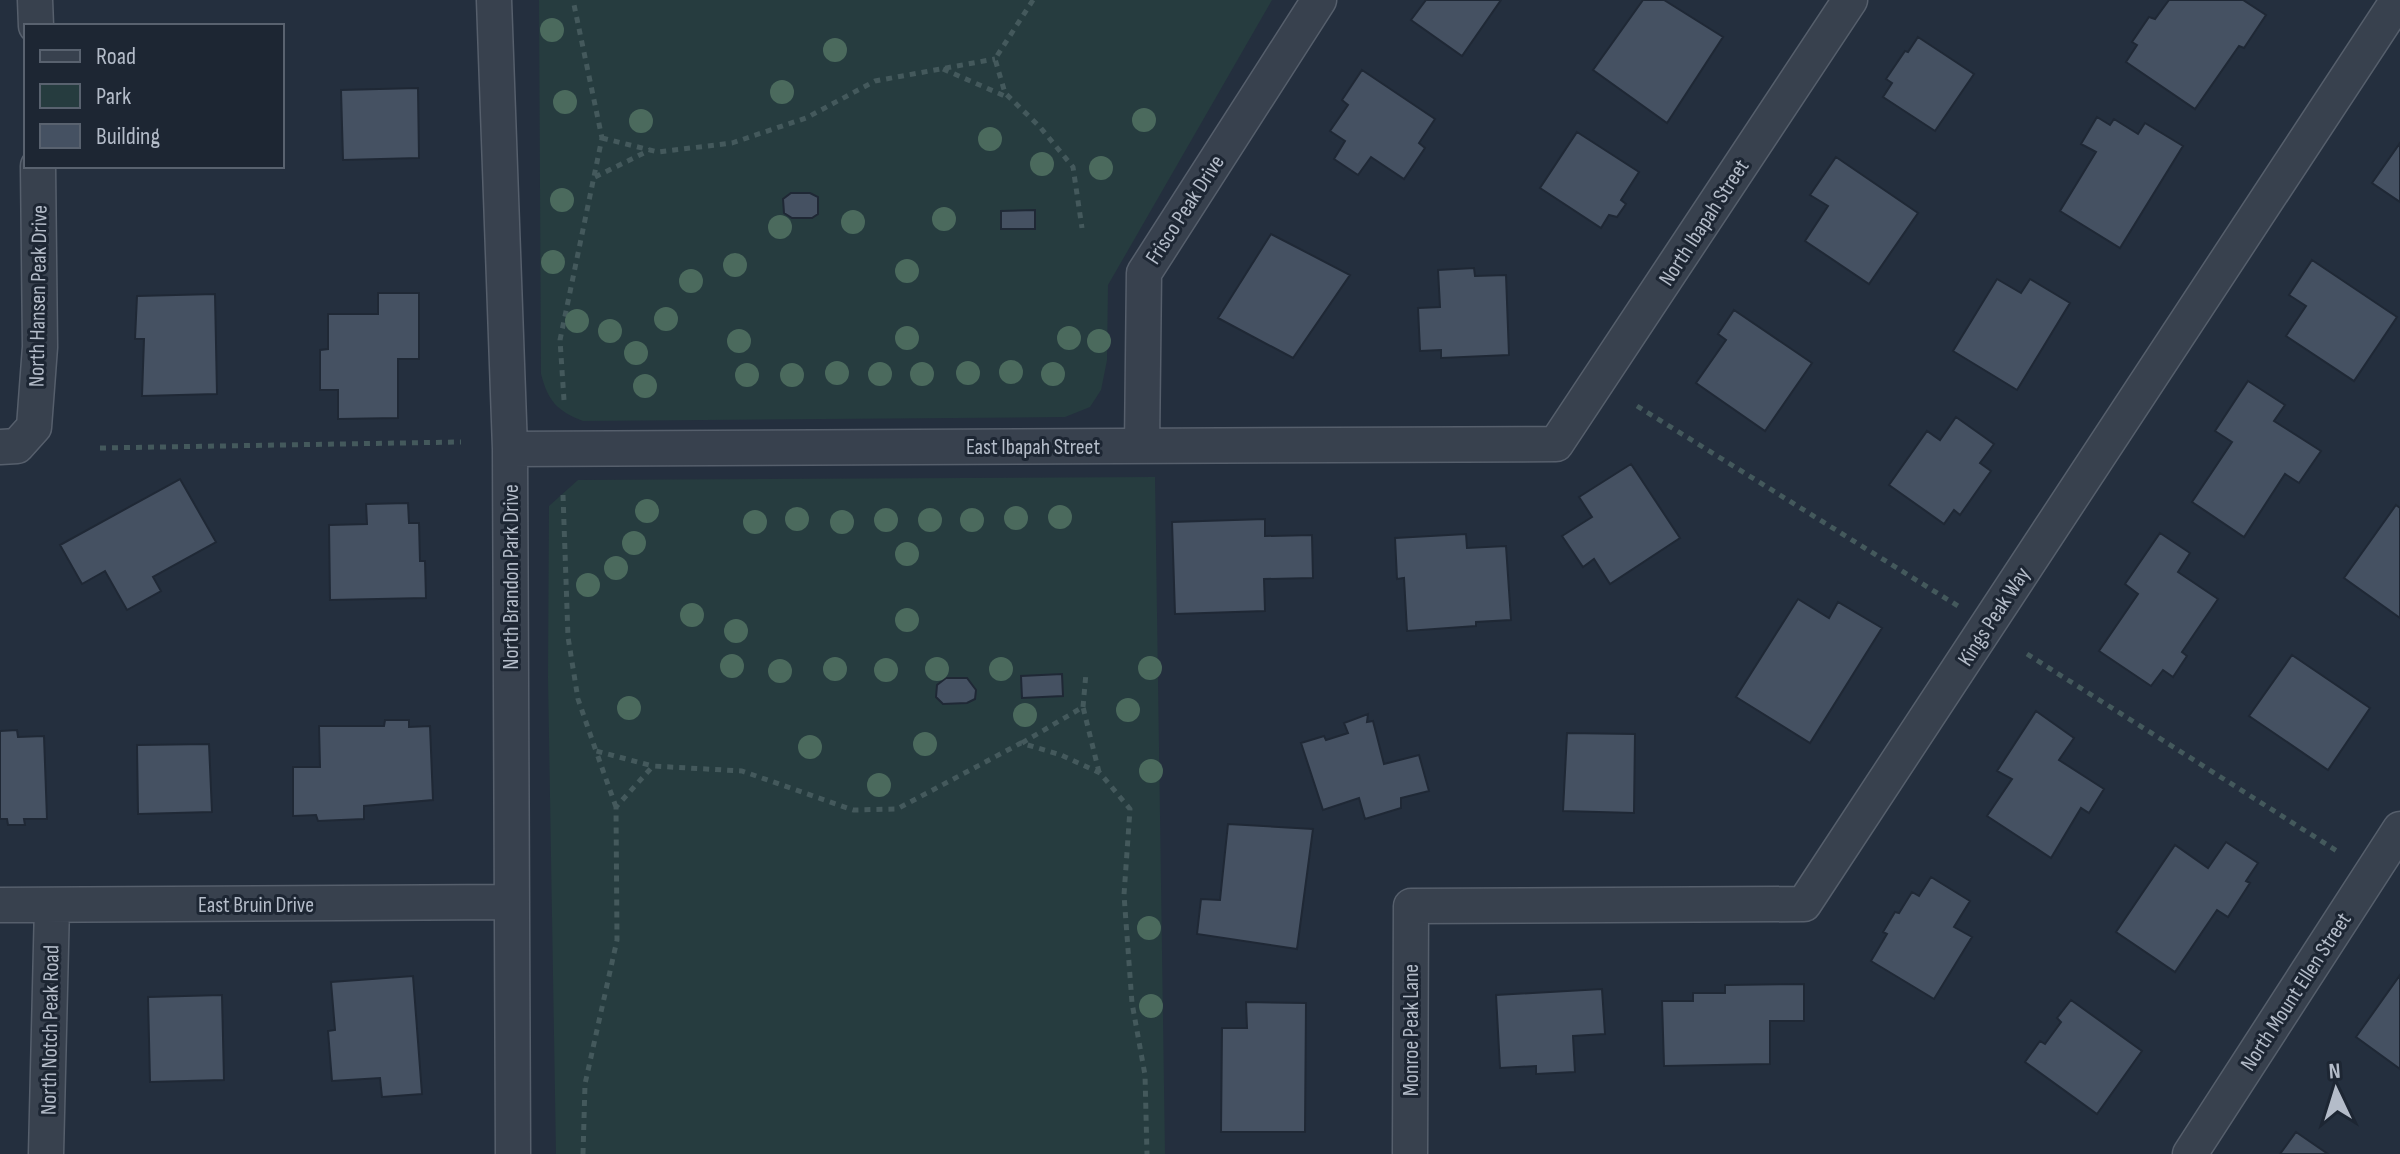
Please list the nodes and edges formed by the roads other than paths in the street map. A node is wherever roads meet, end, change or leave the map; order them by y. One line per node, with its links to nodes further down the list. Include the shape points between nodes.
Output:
1 (35, 0): 6 (street)
2 (494, 0): 11 (street, North Brandon Park Drive)
3 (1319, 0): 9 (street, Frisco Peak Drive, via 1144,273)
4 (1850, 0): 8 (street, North Ibapah Street)
5 (2398, 0): 16 (street, Kings Peak Way, via 1804,904)
6 (36, 24)
7 (38, 168): 10 (street, North Hansen Peak Drive, via 40,347 34,427 17,446)
8 (1556, 444): 9 (street, East Ibapah Street)
9 (1142, 446): 11 (street, East Ibapah Street)
10 (0, 447)
11 (510, 449): 13 (street, North Brandon Park Drive)
12 (2400, 829): 20 (street, North Mount Ellen Street)
13 (512, 902): 15 (street, East Bruin Drive); 18 (street, North Brandon Park Drive)
14 (0, 905): 15 (street, East Bruin Drive)
15 (52, 905): 17 (street, North Notch Peak Road)
16 (1411, 906): 19 (street, Monroe Peak Lane)
17 (46, 1154)
18 (513, 1154)
19 (1410, 1154)
20 (2190, 1154)

